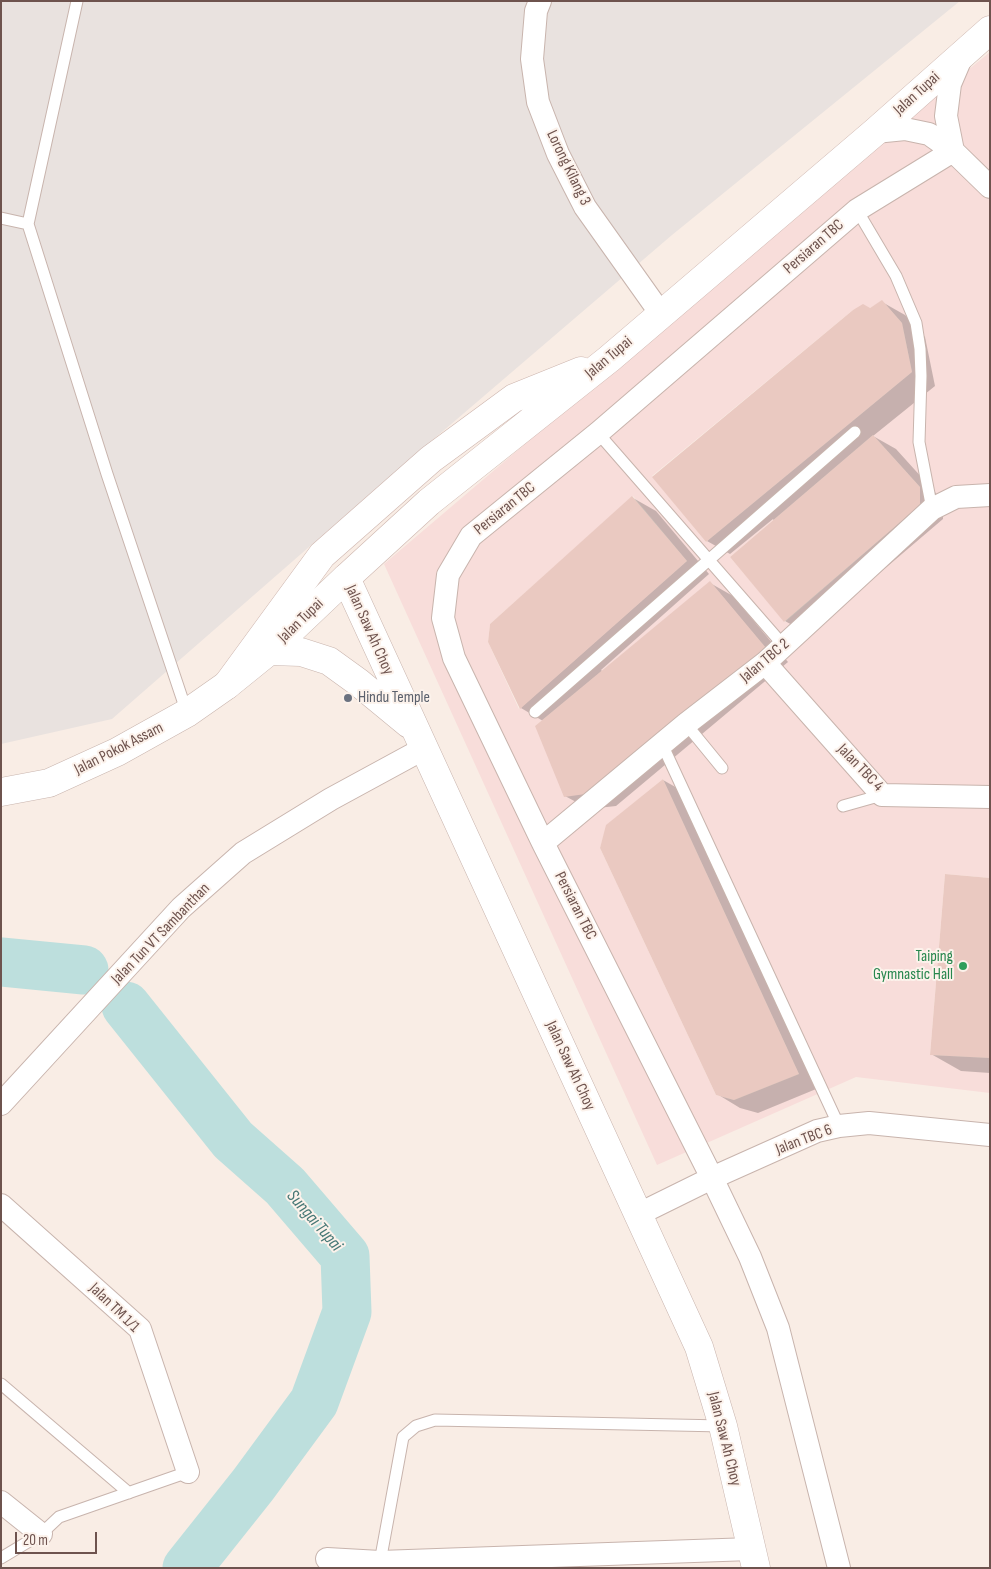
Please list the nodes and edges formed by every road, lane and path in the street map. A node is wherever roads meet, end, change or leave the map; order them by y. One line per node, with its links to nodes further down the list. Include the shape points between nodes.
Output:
1 (76, 1): 10 (lane)
2 (540, 1): 11 (street, Lorong Kilang 3, via 536,11 532,59 538,102 558,154 585,207)
3 (990, 30): 4 (street, Jalan Tupai)
4 (963, 53): 5 (street, Jalan Tupai); 6 (street, via 950,84 946,116)
5 (875, 132): 6 (street, via 905,129 929,134); 11 (street, Jalan Tupai)
6 (953, 151): 7 (street); 8 (street, Persiaran TBC)
7 (990, 187)
8 (857, 210): 14 (street, Persiaran TBC); 16 (lane, via 896,276 916,323 920,349 919,442)
9 (1, 218): 10 (lane)
10 (28, 224): 24 (lane, via 107,474)
11 (662, 314): 12 (street, Jalan Tupai)
12 (609, 360): 18 (street, Jalan Tupai, via 430,502); 22 (street, via 514,398 431,459 322,555)
13 (856, 432): 17 (lane)
14 (598, 433): 17 (lane); 33 (street, Persiaran TBC, via 471,536 448,575 443,618 454,658)
15 (990, 495): 16 (street, Jalan TBC 2, via 956,497)
16 (932, 509): 19 (street, Jalan TBC 2)
17 (709, 561): 19 (lane); 23 (lane)
18 (346, 578): 20 (street, Jalan Tupai); 26 (street, Jalan Saw Ah Choy)
19 (784, 646): 21 (street, Jalan TBC 2)
20 (269, 651): 22 (street, Jalan Tupai); 26 (street, via 301,652 329,662 358,682)
21 (765, 663): 25 (street, Jalan TBC 2); 30 (street, Jalan TBC 4)
22 (227, 685): 24 (street, Jalan Pokok Assam)
23 (535, 712)
24 (188, 713): 29 (street, Jalan Pokok Assam, via 118,752 49,782)
25 (686, 724): 27 (street, Jalan TBC 2); 28 (lane)
26 (419, 738): 34 (street, Jalan Tun VT Sambanthan, via 331,799 243,853 181,908); 39 (street, Jalan Saw Ah Choy)
27 (662, 744): 33 (street, Jalan TBC 2); 35 (lane)
28 (722, 768)
29 (1, 792)
30 (882, 795): 31 (street, Jalan TBC 4); 32 (lane)
31 (990, 797)
32 (843, 806)
33 (542, 843): 37 (street, Persiaran TBC)
34 (1, 1104)
35 (839, 1126): 36 (street, Jalan TBC 6, via 869,1123); 37 (street, Jalan TBC 6, via 816,1131)
36 (990, 1135)
37 (712, 1178): 39 (street, Jalan TBC 6); 51 (street, Persiaran TBC, via 750,1257 778,1328)
38 (1, 1205): 42 (street, Jalan TM 1/1, via 140,1329)
39 (639, 1214): 41 (street, Jalan Saw Ah Choy, via 699,1347)
40 (1, 1384): 43 (lane)
41 (723, 1426): 48 (street, Jalan Saw Ah Choy); 49 (lane, via 435,1420 416,1426 403,1438)
42 (188, 1472): 43 (lane)
43 (129, 1493): 45 (lane, via 59,1517)
44 (1, 1502): 45 (street)
45 (41, 1534): 46 (lane)
46 (1, 1558)
47 (327, 1558): 49 (street)
48 (753, 1558): 50 (street)
49 (380, 1562): 50 (street)
50 (426, 1564)
51 (839, 1568)

